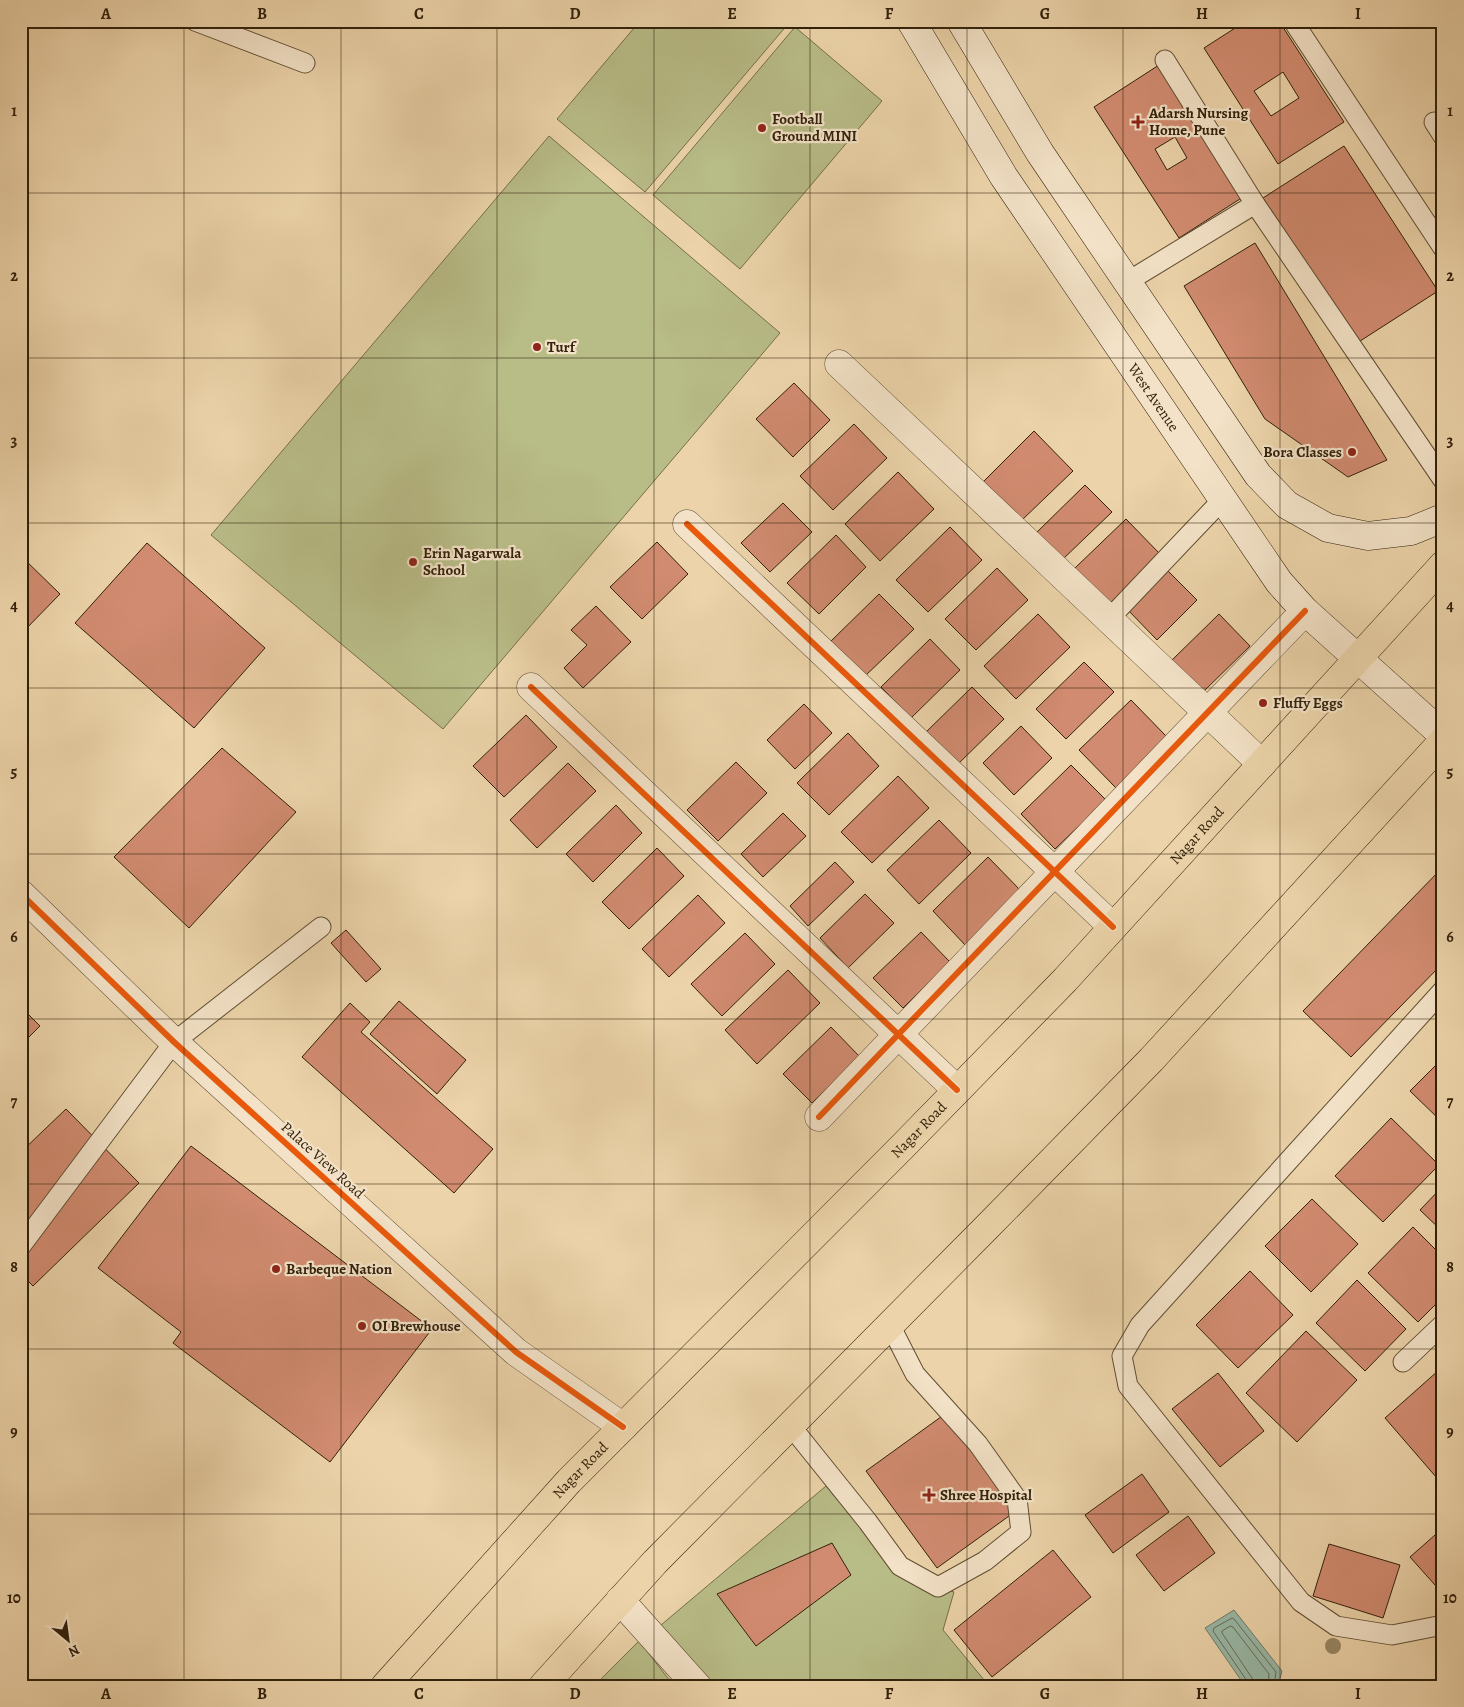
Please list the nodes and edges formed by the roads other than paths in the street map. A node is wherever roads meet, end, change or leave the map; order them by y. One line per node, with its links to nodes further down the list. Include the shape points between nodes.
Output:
1 (195, 21): 6 (lane)
2 (911, 21): 12 (street, West Avenue, via 1004,177)
3 (961, 21): 9 (street, via 1040,153)
4 (1293, 21): 8 (lane)
5 (1165, 60): 7 (lane)
6 (305, 62)
7 (1255, 204): 9 (lane); 11 (lane)
8 (1443, 248)
9 (1127, 282): 13 (street, via 1258,475 1287,505 1328,528 1368,536 1411,531)
10 (839, 364): 17 (street)
11 (1443, 480)
12 (1223, 499): 16 (street, West Avenue, via 1280,582); 17 (lane)
13 (1443, 518)
14 (687, 524): 24 (street)
15 (1443, 565): 18 (highway, Nagar Road)
16 (1305, 611): 18 (street, West Avenue); 20 (street)
17 (1108, 620): 20 (street)
18 (1357, 660): 21 (street, West Avenue); 23 (highway, Nagar Road)
19 (531, 687): 29 (street)
20 (1207, 714): 23 (street); 24 (street)
21 (1443, 735)
22 (1443, 741): 35 (highway, via 1151,1060)
23 (1262, 764): 27 (highway, Nagar Road)
24 (1054, 872): 27 (street); 29 (street)
25 (21, 894): 30 (street, Palace View Road)
26 (321, 927): 30 (lane)
27 (1113, 927): 31 (highway, Nagar Road)
28 (1443, 990): 40 (lane, via 1140,1325 1122,1356 1128,1386 1301,1602 1336,1626 1392,1636)
29 (898, 1035): 31 (street); 32 (street)
30 (174, 1042): 33 (lane); 38 (street, Palace View Road, via 516,1352)
31 (957, 1090): 38 (highway, Nagar Road)
32 (819, 1117)
33 (21, 1246)
34 (1443, 1324): 36 (lane)
35 (890, 1325): 37 (highway); 37 (lane, via 915,1374 978,1444 1017,1499 1021,1532 985,1561 938,1587 900,1566)
36 (1403, 1362)
37 (790, 1425): 39 (highway)
38 (623, 1427): 41 (highway, Nagar Road, via 569,1481)
39 (620, 1600): 42 (highway); 43 (street)
40 (1443, 1625)
41 (385, 1686)
42 (543, 1686)
43 (697, 1686)

